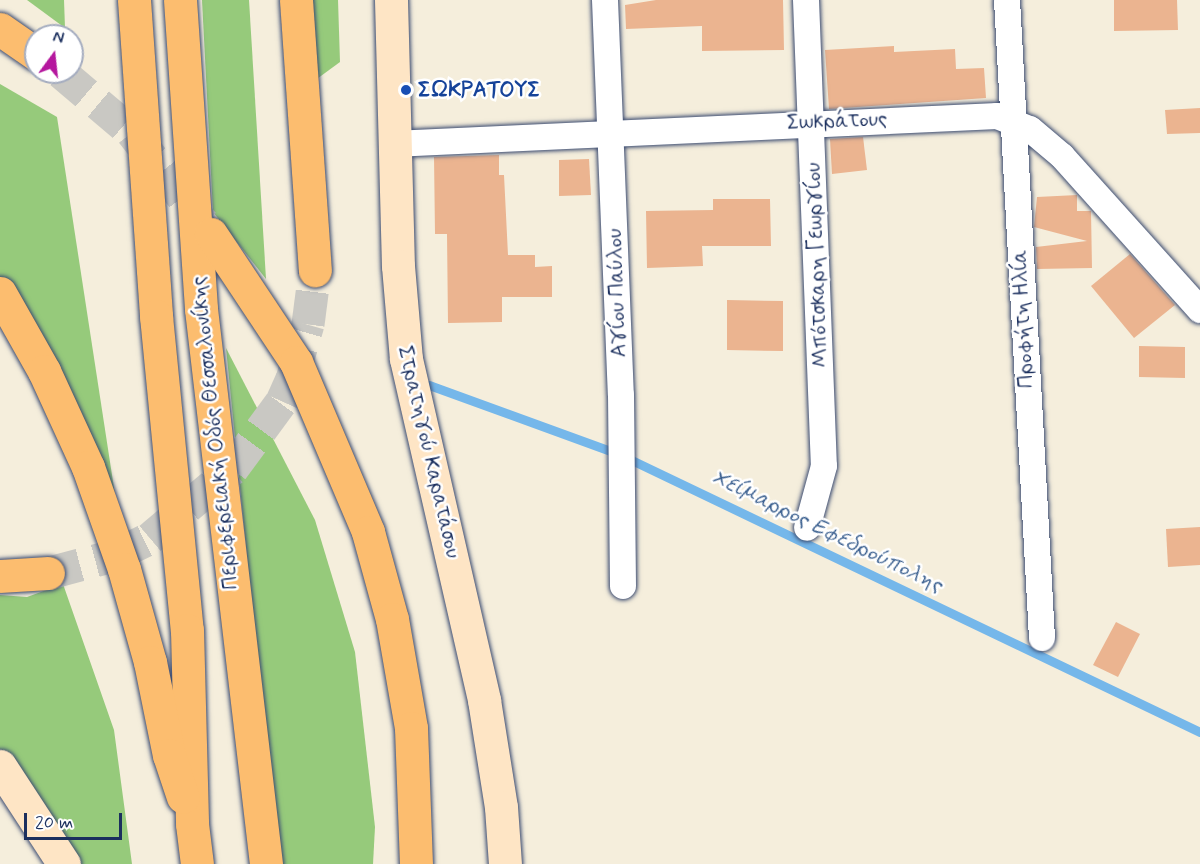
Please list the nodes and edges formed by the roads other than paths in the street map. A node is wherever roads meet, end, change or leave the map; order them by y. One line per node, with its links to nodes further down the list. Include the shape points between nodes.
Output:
1 (134, 0): 24 (highway, via 156,316 187,630)
2 (180, 0): 27 (highway, Περιφερειακή Οδός Θεσσαλονίκης, via 201,309)
3 (296, 0): 15 (highway)
4 (391, 0): 13 (street, Στρατηγού Καρατάσου)
5 (605, 0): 12 (street, Αγίου Παύλου)
6 (806, 0): 11 (street, Μπότσκαρη Γεωργίου)
7 (1007, 0): 10 (street, Προφήτη Ηλία)
8 (0, 29): 9 (highway)
9 (24, 46)
10 (1012, 120): 11 (street, Σωκράτους, via 986,115); 17 (street, Σωκράτους, via 1030,129 1062,156); 22 (street, Προφήτη Ηλία)
11 (811, 122): 12 (street, Σωκράτους); 18 (street, Μπότσκαρη Γεωργίου, via 824,466)
12 (611, 131): 13 (street, Σωκράτους); 21 (street, Αγίου Παύλου)
13 (393, 144): 29 (street, Στρατηγού Καρατάσου, via 406,359 484,700 501,807)
14 (211, 234): 28 (highway, via 296,362 368,532 392,619 411,728)
15 (315, 270)
16 (0, 293): 24 (highway, via 67,418 99,497 127,579 169,755)
17 (1200, 310)
18 (807, 528)
19 (48, 573): 20 (highway)
20 (0, 576)
21 (623, 586)
22 (1042, 638)
23 (0, 766): 25 (street)
24 (192, 824): 26 (highway)
25 (64, 864)
26 (197, 864)
27 (266, 864)
28 (416, 864)
29 (505, 864)

